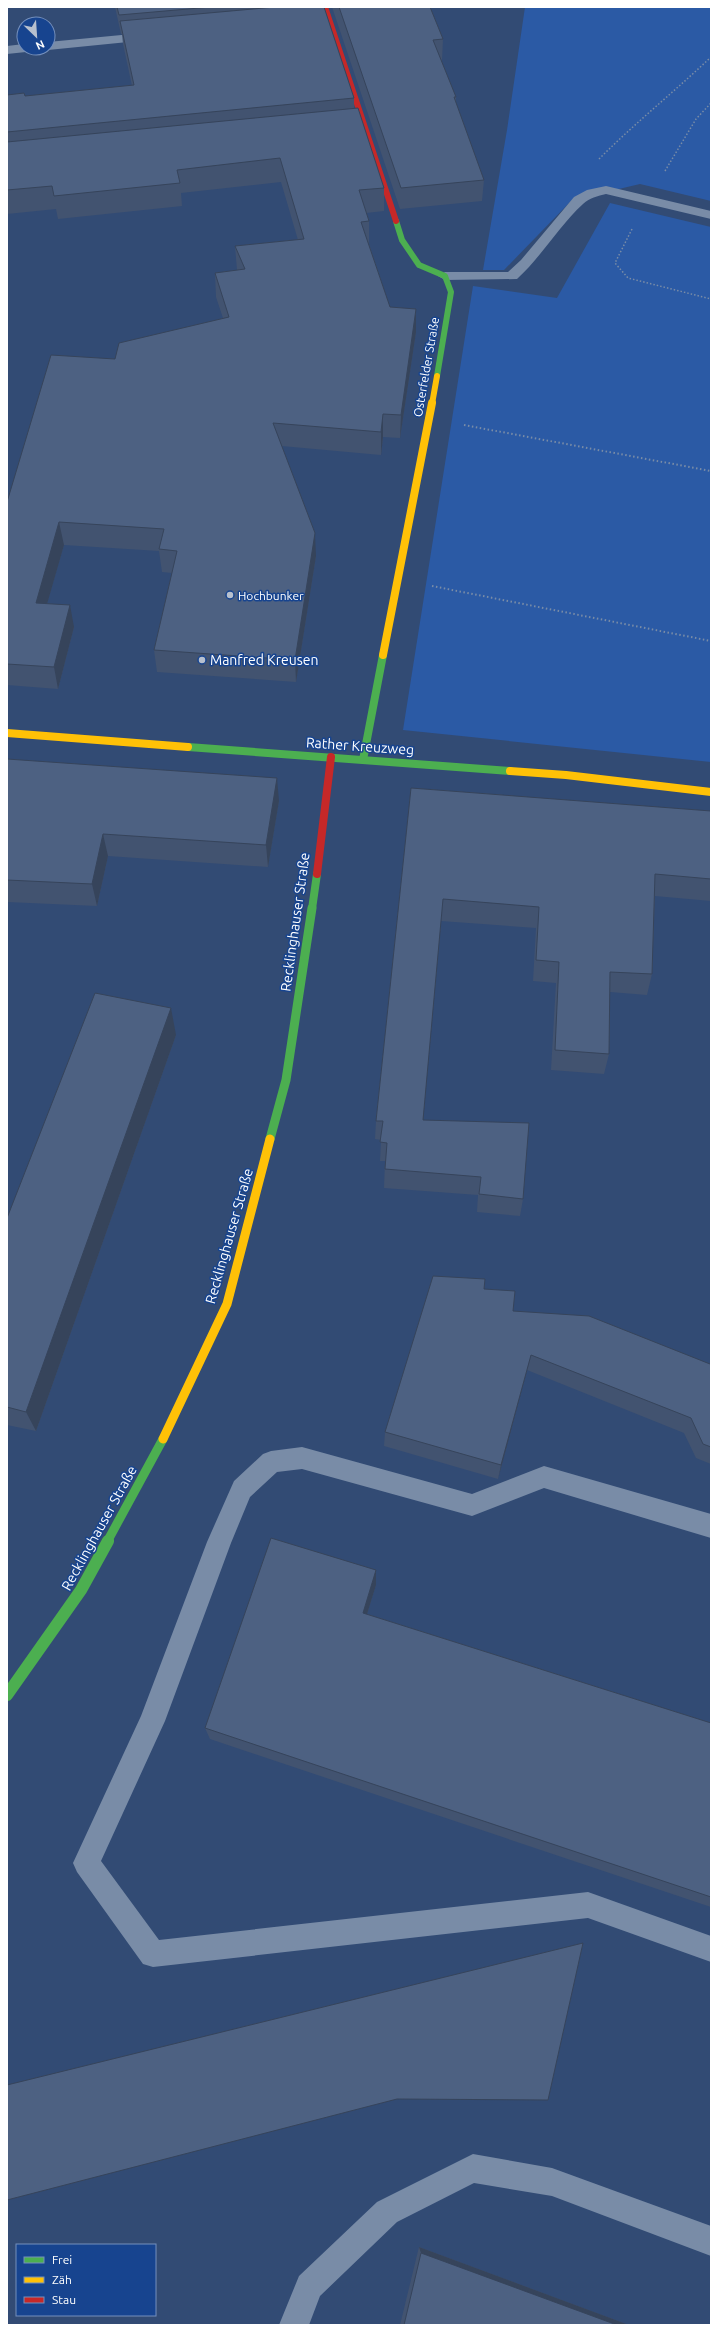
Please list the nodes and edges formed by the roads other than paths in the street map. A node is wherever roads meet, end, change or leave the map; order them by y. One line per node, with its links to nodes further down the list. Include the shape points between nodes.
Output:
1 (326, 7): 2 (street)
2 (329, 20): 3 (street); 7 (street, via 359,125 402,240 419,265)
3 (313, 21)
4 (164, 35): 5 (street)
5 (56, 45)
6 (711, 215): 7 (lane, via 606,190 592,193 579,200 512,276)
7 (445, 276): 10 (street, Osterfelder Straße, via 451,292 439,371)
8 (7, 733): 9 (street, Rather Kreuzweg)
9 (331, 757): 10 (street, Rather Kreuzweg); 13 (street, Recklinghauser Straße, via 286,1080 227,1304 156,1453 82,1590)
10 (363, 760): 11 (street, Rather Kreuzweg, via 566,775)
11 (711, 792)
12 (711, 1526): 14 (lane, via 544,1477 472,1505 302,1458 271,1462 242,1489 219,1542 152,1721 86,1863 153,1954 588,1905)
13 (7, 1695)
14 (711, 1948)
15 (711, 2241): 16 (lane, via 552,2182 473,2168 387,2212 309,2286)
16 (294, 2325)

